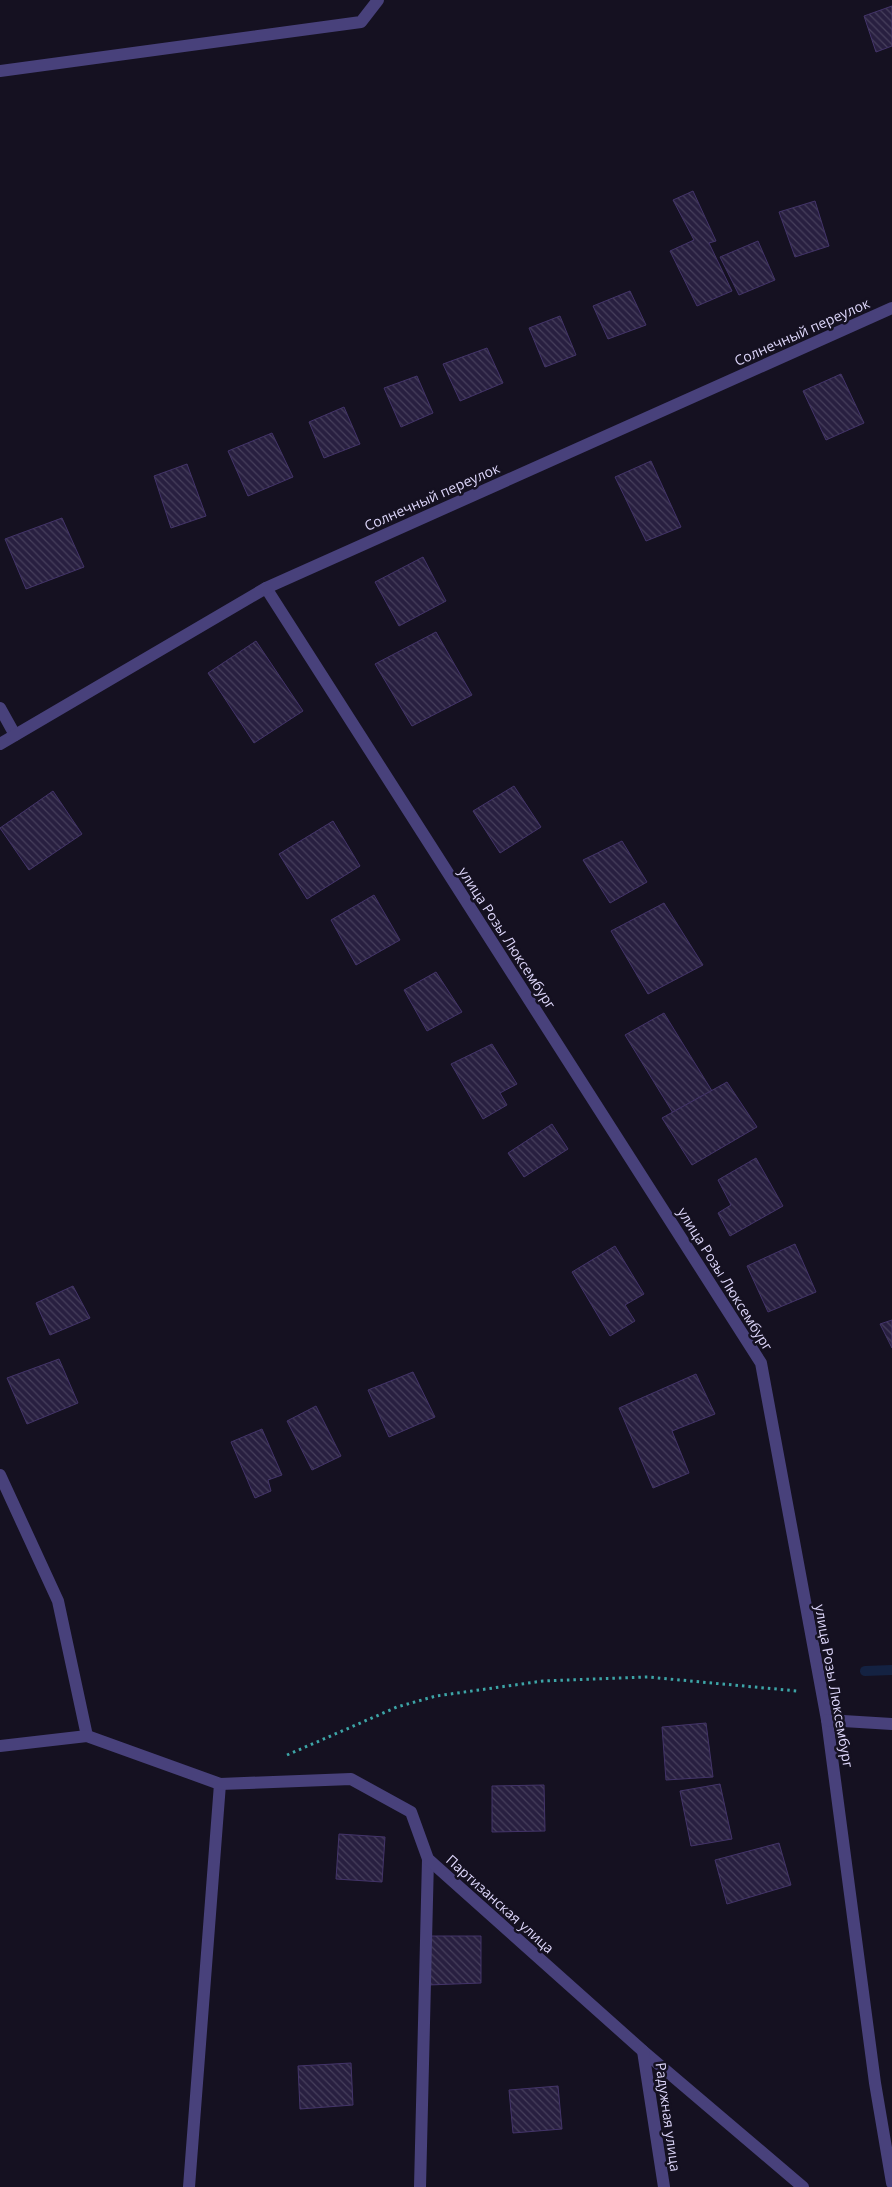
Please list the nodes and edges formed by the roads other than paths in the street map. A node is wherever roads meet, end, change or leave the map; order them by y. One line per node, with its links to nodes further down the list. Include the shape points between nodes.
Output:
1 (378, 0): 2 (street, via 361,22)
2 (0, 71)
3 (892, 308): 4 (street, Солнечный переулок)
4 (266, 588): 6 (street, Солнечный переулок); 9 (street, улица Розы Люксембург, via 760,1362)
5 (0, 708): 6 (street)
6 (15, 735): 7 (street, Солнечный переулок)
7 (0, 744)
8 (0, 1476): 11 (street, via 58,1601)
9 (827, 1720): 10 (street); 16 (street, улица Розы Люксембург, via 875,2083)
10 (892, 1724)
11 (87, 1736): 12 (street, Партизанская улица); 13 (street, Партизанская улица)
12 (0, 1746)
13 (220, 1784): 14 (street, Партизанская улица, via 351,1779 411,1812); 17 (street)
14 (428, 1859): 15 (street, Партизанская улица); 18 (street)
15 (643, 2051): 19 (street, Радужная улица); 20 (street, Партизанская улица)
16 (892, 2183)
17 (189, 2187)
18 (420, 2187)
19 (664, 2187)
20 (803, 2187)

